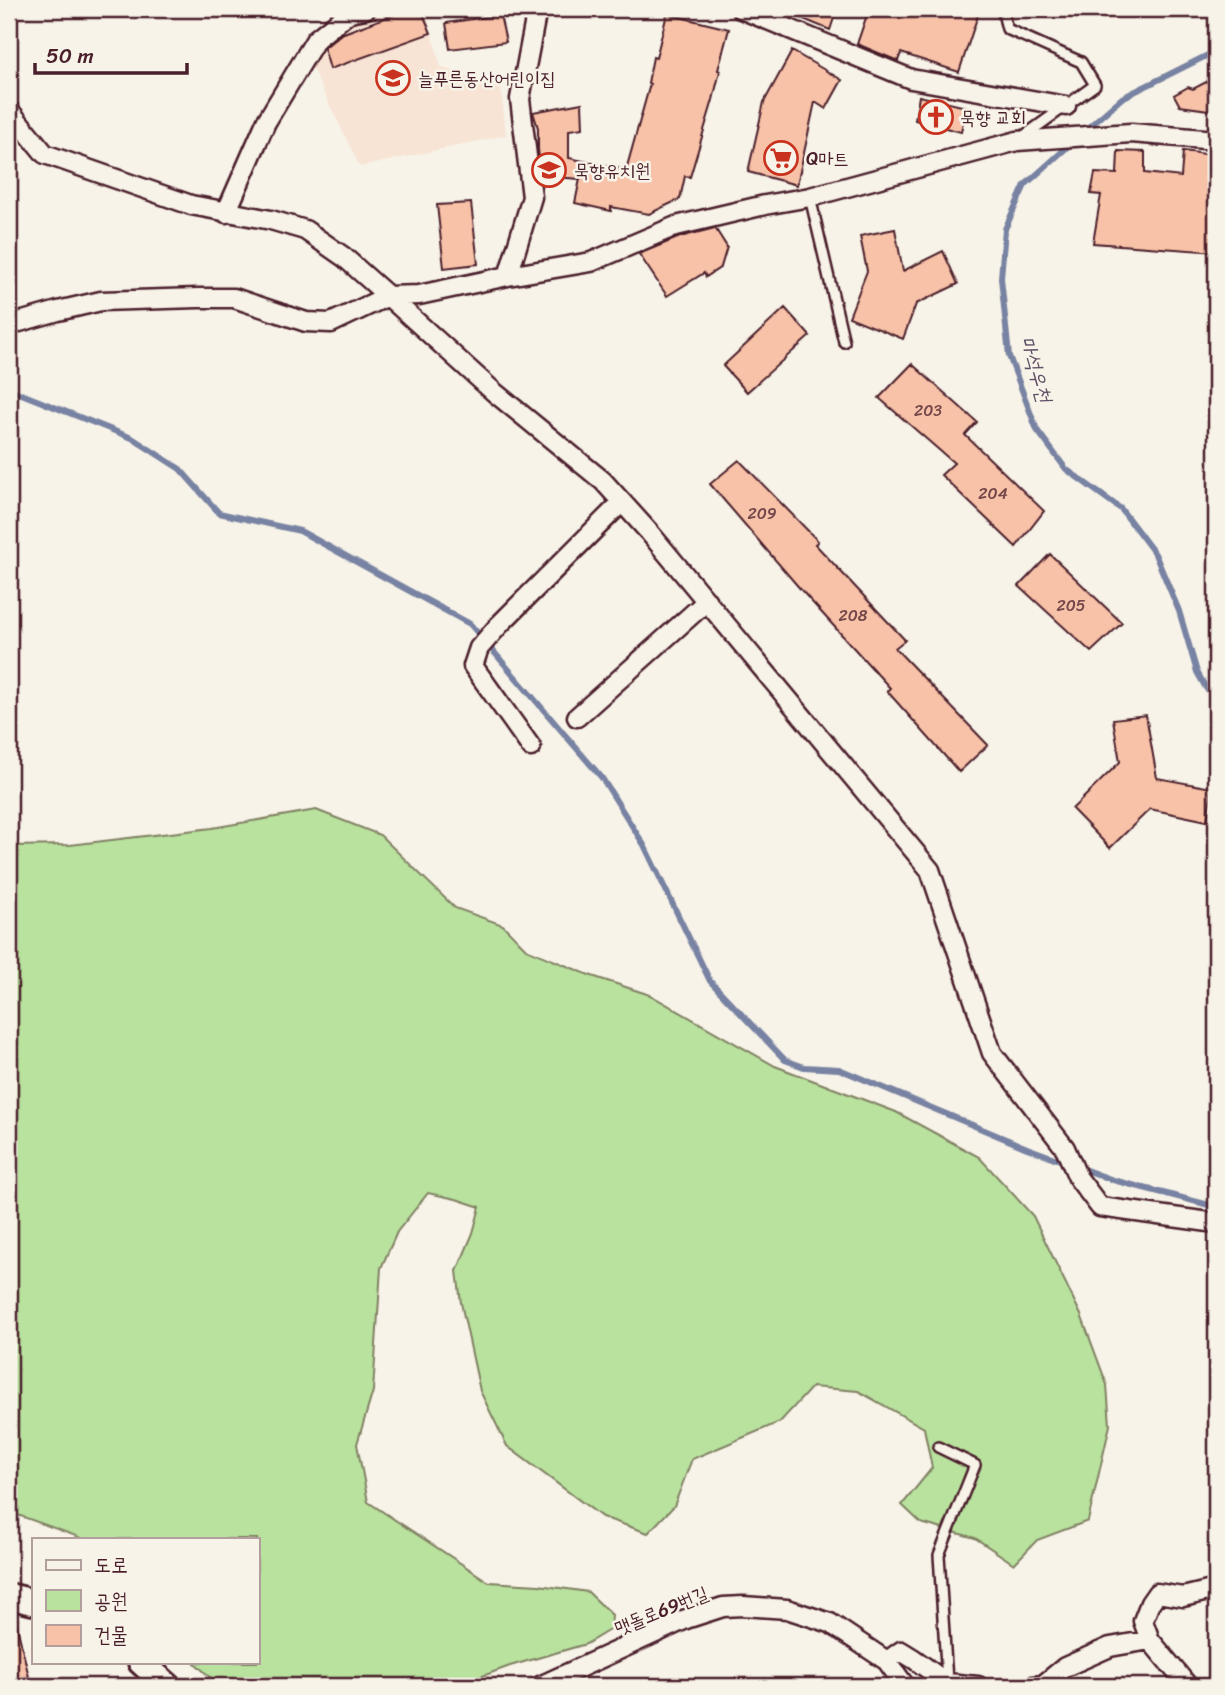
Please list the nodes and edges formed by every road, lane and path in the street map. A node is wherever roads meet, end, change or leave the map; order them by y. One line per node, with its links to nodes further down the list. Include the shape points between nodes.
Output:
1 (366, 9): 10 (street, via 350,12 316,39 266,122)
2 (537, 9): 11 (street, via 520,99 532,197)
3 (741, 9): 5 (street, via 911,79)
4 (1002, 9): 5 (lane, via 1007,29 1081,62 1095,85)
5 (1066, 106): 8 (lane)
6 (9, 110): 10 (street, via 45,154)
7 (1216, 140): 8 (street, via 1130,133)
8 (1017, 141): 9 (street)
9 (810, 197): 11 (street, via 676,226 591,262); 14 (lane)
10 (226, 213): 12 (street, via 305,230)
11 (508, 276): 12 (street, via 419,295)
12 (388, 296): 13 (street, via 331,323 306,322 234,298 198,298 101,301); 15 (street)
13 (9, 325)
14 (844, 342)
15 (622, 502): 16 (street); 18 (street, via 479,648 473,666)
16 (707, 601): 17 (street); 19 (street, via 930,870 992,1053 1065,1149 1078,1178 1100,1207)
17 (577, 717)
18 (531, 747)
19 (1216, 1223)
20 (938, 1447): 27 (lane, via 975,1465 939,1555)
21 (1216, 1589): 24 (street, via 1183,1597 1157,1593 1143,1621)
22 (9, 1596): 23 (street)
23 (32, 1602)
24 (1150, 1640): 32 (street, via 1110,1647 1065,1667 1043,1685); 33 (street)
25 (887, 1661): 27 (street, via 901,1651); 29 (street, 맷돌로69번길, via 830,1623 787,1609 723,1607 686,1619); 30 (street, 맷돌로69번길)
26 (143, 1664): 28 (street)
27 (947, 1683): 31 (street)
28 (168, 1686)
29 (540, 1686)
30 (905, 1686)
31 (978, 1686)
32 (1033, 1686)
33 (1188, 1686)

